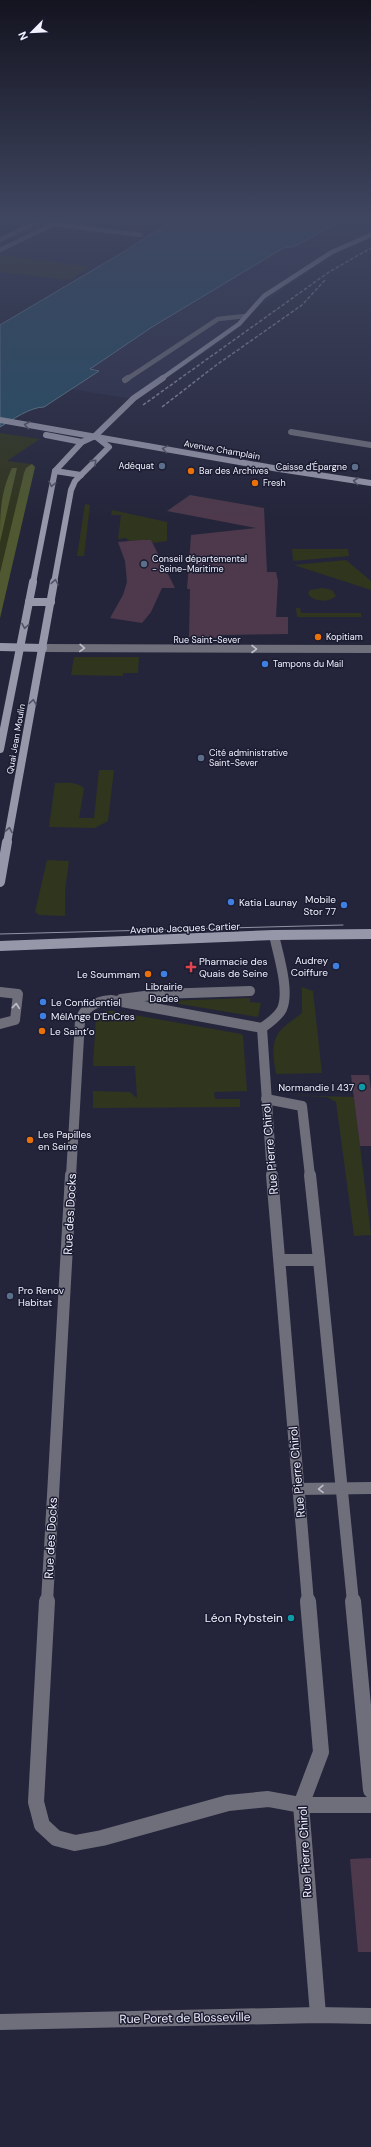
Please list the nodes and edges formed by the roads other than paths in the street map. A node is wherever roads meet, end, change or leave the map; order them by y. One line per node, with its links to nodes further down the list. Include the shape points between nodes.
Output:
1 (218, 319): 3 (street)
2 (242, 319): 7 (main road, via 230,331 138,395)
3 (125, 380)
4 (0, 420): 7 (main road, Avenue Champlain, one-way to 4)
5 (0, 427): 8 (main road)
6 (291, 432): 9 (street)
7 (95, 436): 8 (main road); 11 (main road, Quai Jean Moulin, one-way to 7, via 109,447); 12 (main road, Avenue Champlain, one-way to 7, via 289,471)
8 (82, 442): 10 (main road)
9 (371, 445)
10 (55, 471): 11 (main road); 13 (main road, Quai Jean Moulin, one-way to 13)
11 (81, 475): 14 (main road, Quai Jean Moulin, one-way to 11, via 71,490)
12 (371, 482)
13 (29, 602): 14 (main road); 16 (main road, Quai Jean Moulin, one-way to 16)
14 (51, 602): 17 (main road, Quai Jean Moulin)
15 (0, 647): 16 (main road)
16 (20, 647): 17 (main road); 19 (main road, Quai Jean Moulin)
17 (43, 648): 18 (street, Rue Saint-Sever, one-way to 18); 20 (main road, Quai Jean Moulin, one-way to 17)
18 (371, 649)
19 (0, 749)
20 (0, 882)
21 (371, 934): 22 (main road, Avenue Jacques Cartier)
22 (274, 935): 23 (main road, Avenue Jacques Cartier); 28 (street, via 284,996 283,1006 277,1016)
23 (0, 946)
24 (250, 991): 26 (street, Rue des Docks, via 160,994)
25 (0, 992): 27 (street, one-way to 25, via 15,1020 18,994)
26 (111, 1000): 28 (street, Rue des Docks); 36 (street, Rue des Docks, via 99,1001 83,1011 80,1020 36,1802 42,1824 56,1838 75,1843 228,1803 268,1799)
27 (0, 1024)
28 (262, 1028): 29 (street, Rue Pierre Chirol)
29 (266, 1099): 30 (street, Rue Pierre Chirol); 31 (street, via 302,1106)
30 (280, 1260): 31 (street); 33 (street, Rue Pierre Chirol)
31 (319, 1260): 34 (street)
32 (371, 1488): 34 (street)
33 (298, 1489): 34 (street, one-way to 33); 36 (street, Rue Pierre Chirol, via 321,1752)
34 (342, 1489): 35 (street)
35 (371, 1790)
36 (301, 1805): 37 (street, Rue des Docks); 38 (street, Rue Pierre Chirol)
37 (371, 1805)
38 (318, 2015): 39 (street, Rue Poret de Blosseville); 40 (street, Rue Poret de Blosseville)
39 (371, 2016)
40 (0, 2022)

